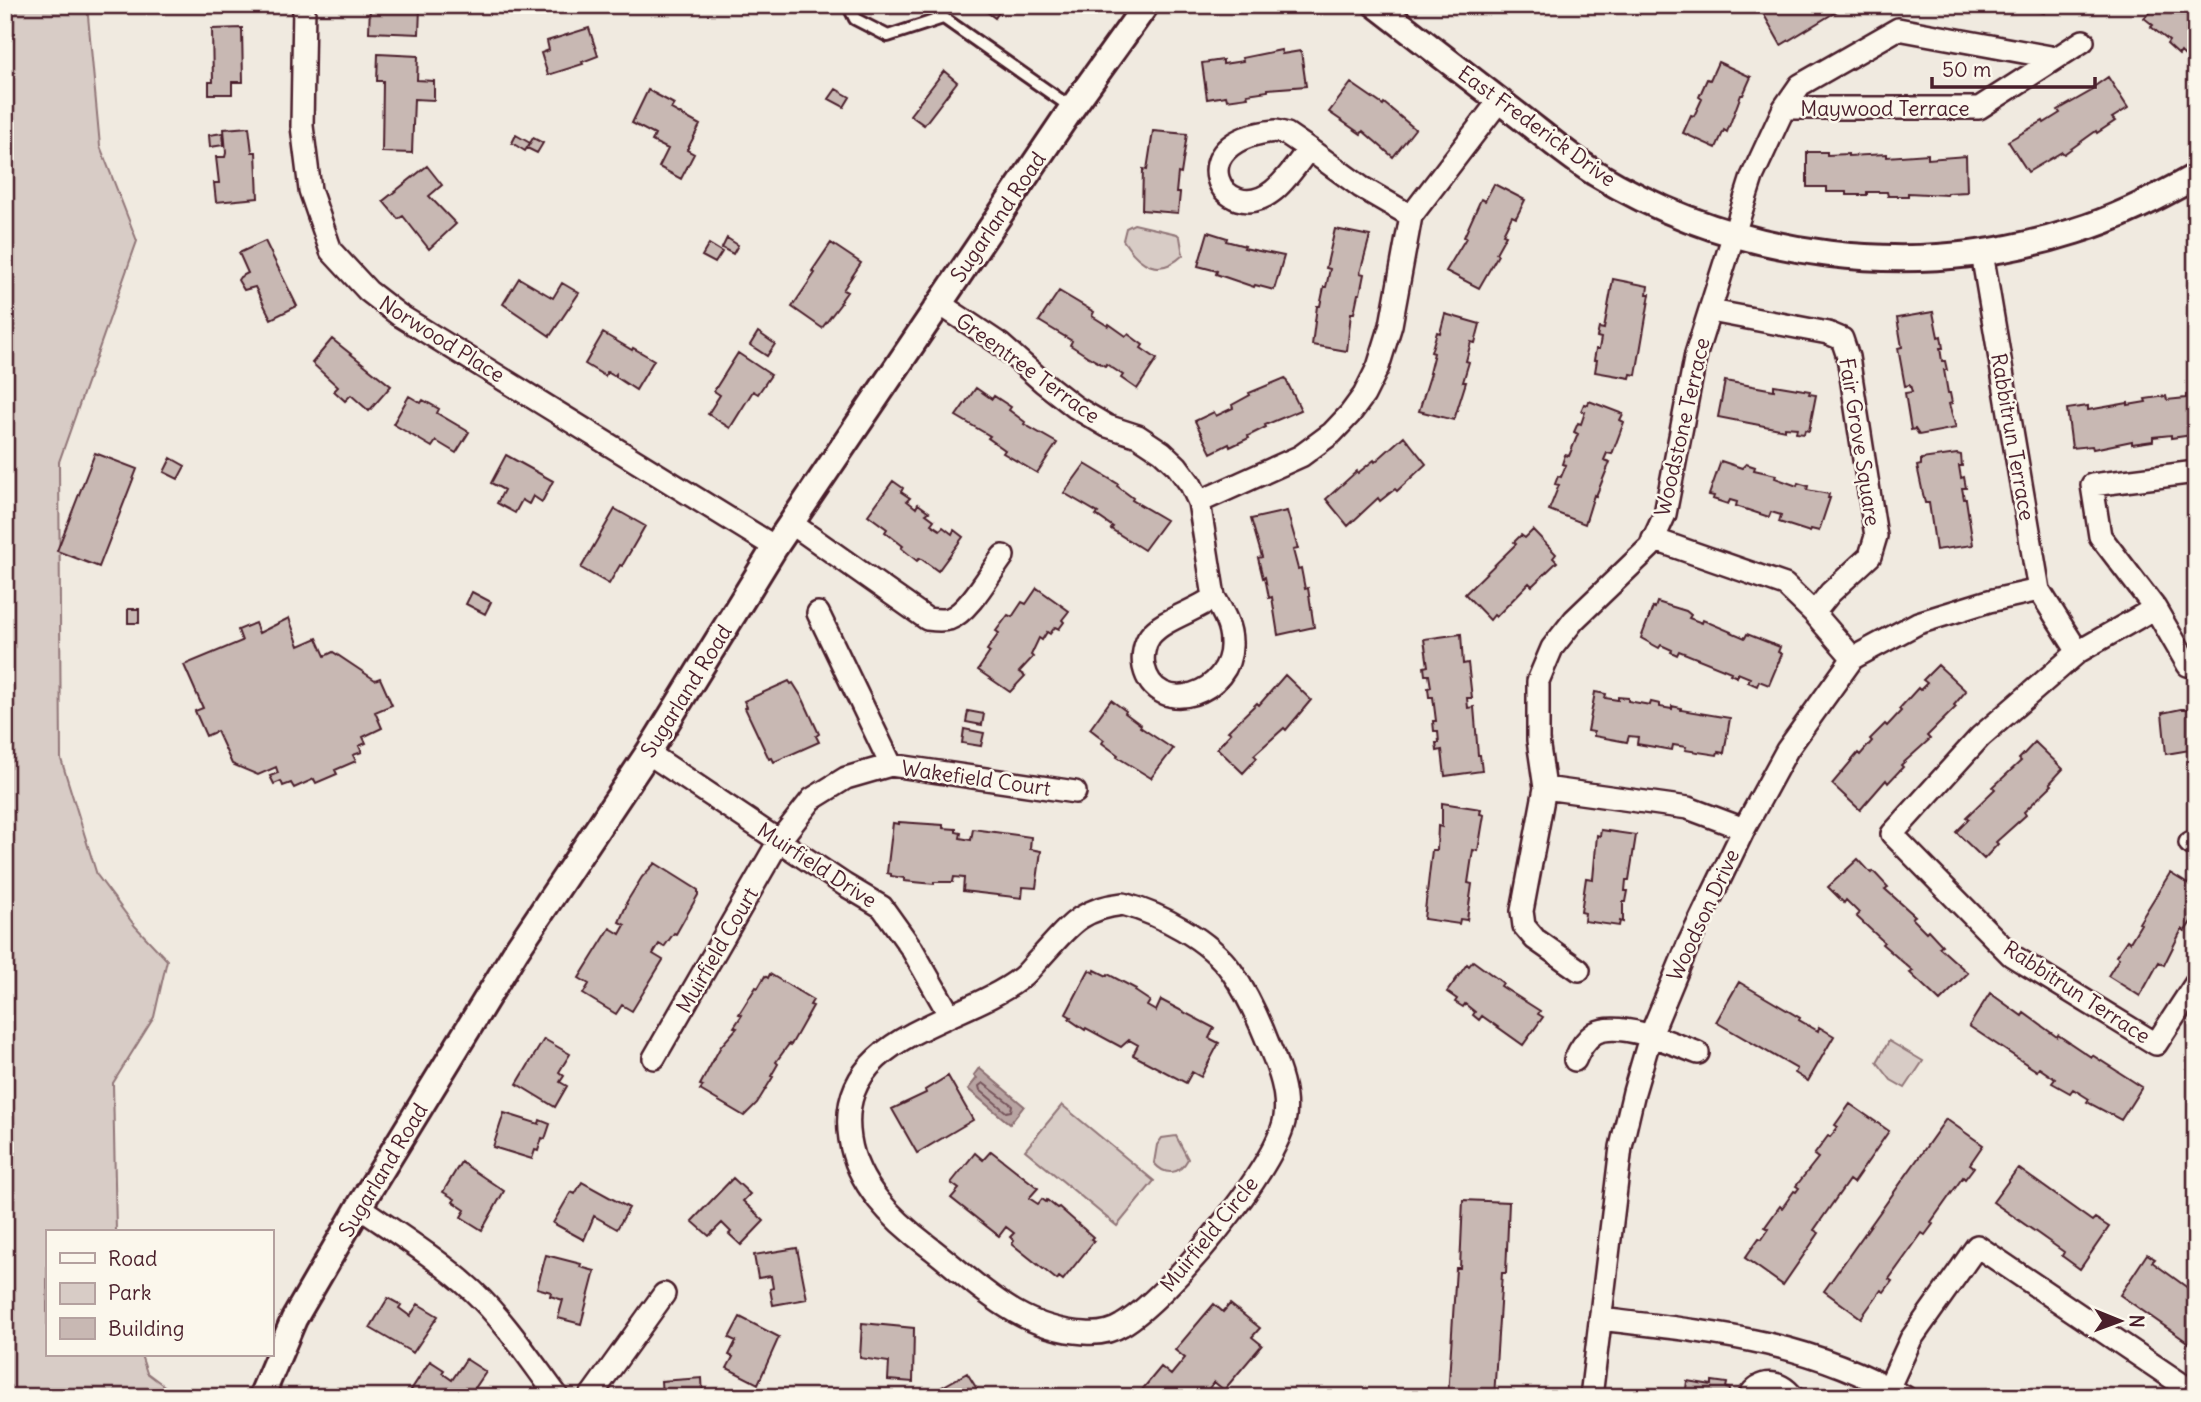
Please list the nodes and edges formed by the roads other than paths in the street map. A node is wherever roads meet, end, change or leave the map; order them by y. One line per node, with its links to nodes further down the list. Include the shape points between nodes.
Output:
1 (303, 5): 23 (street, Norwood Place, via 302,126 310,190 331,251 399,315)
2 (848, 5): 6 (lane, via 855,19 888,36)
3 (925, 5): 6 (lane)
4 (1146, 5): 10 (street, Sugarland Road)
5 (1376, 5): 9 (street, East Frederick Drive)
6 (943, 18): 10 (lane)
7 (2083, 41): 8 (street, Maywood Terrace)
8 (2056, 58): 11 (street, Maywood Terrace, via 1979,108); 11 (street, Maywood Terrace, via 1898,29 1800,85)
9 (1499, 101): 14 (street); 15 (street, East Frederick Drive, via 1593,172 1656,205)
10 (1072, 108): 17 (street, Sugarland Road)
11 (1784, 108): 15 (street, Maywood Terrace, via 1752,177)
12 (1309, 149): 14 (street)
13 (2196, 176): 16 (street, East Frederick Drive, via 2159,197 2076,231)
14 (1411, 216): 20 (street, via 1391,325 1378,366 1350,414 1301,456)
15 (1733, 235): 16 (street, East Frederick Drive, via 1796,250 1875,258); 18 (street, Woodstone Terrace)
16 (1982, 253): 25 (street, Rabbitrun Terrace)
17 (940, 304): 20 (street, Greentree Terrace, via 1000,344 1076,407 1163,453 1184,475); 21 (street, Sugarland Road)
18 (1711, 311): 22 (street, Woodstone Terrace, via 1696,354 1665,514); 28 (street, Fair Grove Square, via 1842,339 1876,536 1870,556)
19 (2196, 472): 27 (street, via 2092,485 2101,536)
20 (1199, 502): 26 (street, Greentree Terrace)
21 (791, 523): 23 (street, Sugarland Road); 24 (street, via 927,619 952,618 963,610)
22 (1653, 539): 28 (street, via 1785,585); 35 (street, Woodstone Terrace, via 1552,648 1538,681 1538,740)
23 (775, 547): 33 (street, Sugarland Road)
24 (1003, 556)
25 (2039, 590): 30 (street, Rabbitrun Terrace); 31 (street, Woodson Drive, via 1917,623)
26 (1214, 597): 26 (street, Greentree Terrace, via 1149,636 1143,662 1149,680 1160,690 1171,695 1197,694 1227,668 1229,629)
27 (2155, 608): 30 (street, Rabbitrun Terrace); 32 (street, via 2188,665)
28 (1814, 613): 31 (street)
29 (817, 614): 34 (street)
30 (2078, 652): 40 (street, Rabbitrun Terrace, via 1980,737 1892,834 2011,954 2156,1044)
31 (1853, 659): 37 (street, Woodson Drive, via 1787,750)
32 (2196, 664)
33 (648, 753): 38 (street, Muirfield Drive); 46 (street, Sugarland Road, via 517,948)
34 (891, 765): 36 (street, Wakefield Court); 38 (street, Wakefield Court, via 846,778 812,799)
35 (1545, 788): 37 (street, via 1688,808); 39 (street, Woodstone Terrace, via 1522,911 1524,926)
36 (1075, 792)
37 (1744, 829): 42 (street, Woodson Drive)
38 (779, 841): 41 (street, Muirfield Drive, via 882,907); 44 (street, Muirfield Court)
39 (1579, 970)
40 (2196, 983)
41 (949, 1014): 41 (street, Muirfield Circle, via 1022,978 1066,928 1085,914 1123,904 1149,911 1215,953 1254,1009 1282,1077 1285,1116 1280,1133 1242,1199 1163,1292 1123,1325 1107,1332 1059,1330 1010,1311 917,1238 872,1195 852,1153 848,1124 858,1080 875,1058)
42 (1651, 1034): 43 (street); 45 (street, via 1598,1032); 48 (street, Woodson Drive, via 1621,1147)
43 (1698, 1053)
44 (654, 1058)
45 (1575, 1060)
46 (359, 1207): 53 (street, Sugarland Road, via 294,1319); 54 (street, via 441,1263 474,1292)
47 (664, 1294): 55 (street)
48 (1600, 1319): 49 (street, via 1730,1334); 56 (street, Woodson Drive)
49 (1784, 1346): 50 (street); 51 (street, via 1821,1357)
50 (1786, 1390): 57 (street, via 1770,1383 1756,1387)
51 (1897, 1392): 52 (street, via 1911,1339 1977,1245)
52 (2196, 1394)
53 (261, 1397)
54 (558, 1397)
55 (590, 1397)
56 (1591, 1397)
57 (1749, 1397)

